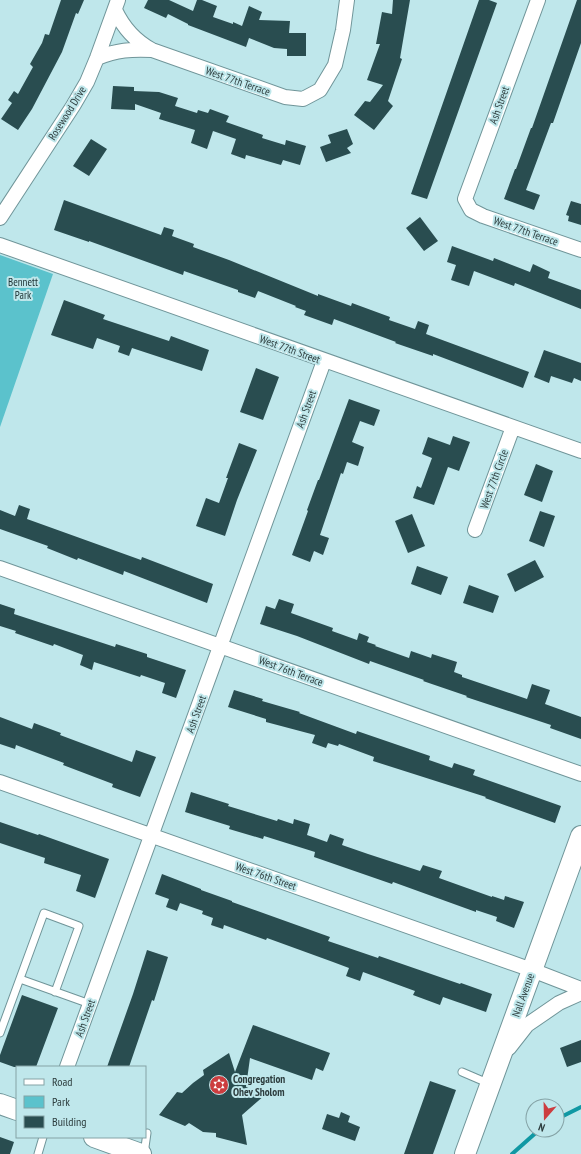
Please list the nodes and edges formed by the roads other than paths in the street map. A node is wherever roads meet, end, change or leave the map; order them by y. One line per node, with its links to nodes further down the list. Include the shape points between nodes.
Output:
1 (347, 0): 4 (street, West 77th Terrace, via 334,65 320,90 303,98 284,97)
2 (538, 0): 6 (street, Ash Street, via 465,199)
3 (117, 5): 4 (street, West 77th Terrace, via 123,24 136,40); 5 (street, Rosewood Drive)
4 (152, 50): 5 (street, West 77th Terrace, via 118,51)
5 (97, 58): 7 (street, Rosewood Drive, via 73,106)
6 (471, 210): 9 (street, West 77th Terrace)
7 (0, 218)
8 (0, 245): 10 (street, West 77th Street)
9 (581, 250)
10 (324, 361): 11 (street, West 77th Street); 15 (street, Ash Street)
11 (513, 428): 12 (street, West 77th Street); 13 (street, West 77th Circle)
12 (581, 451)
13 (475, 530)
14 (0, 568): 15 (street, West 76th Terrace)
15 (221, 646): 16 (street, West 76th Terrace); 18 (street, Ash Street)
16 (581, 774)
17 (0, 782): 18 (street, West 76th Street)
18 (151, 835): 20 (street, West 76th Street); 25 (street, Ash Street)
19 (581, 836): 20 (main road, Nall Avenue)
20 (532, 970): 22 (street, West 76th Street); 27 (main road, Nall Avenue)
21 (20, 979): 23 (lane); 23 (lane, via 44,913 79,926); 26 (lane)
22 (581, 989)
23 (55, 992): 25 (lane)
24 (581, 993): 27 (street, via 559,1003 527,1025)
25 (90, 1004): 28 (street, Ash Street)
26 (0, 1033)
27 (498, 1063): 30 (main road, Nall Avenue)
28 (67, 1066)
29 (462, 1072): 30 (lane)
30 (490, 1084): 38 (main road, Nall Avenue)
31 (0, 1104): 32 (main road)
32 (16, 1110)
33 (147, 1133): 37 (lane)
34 (43, 1138): 36 (lane)
35 (97, 1138): 37 (main road)
36 (38, 1154)
37 (143, 1154)
38 (465, 1154)

